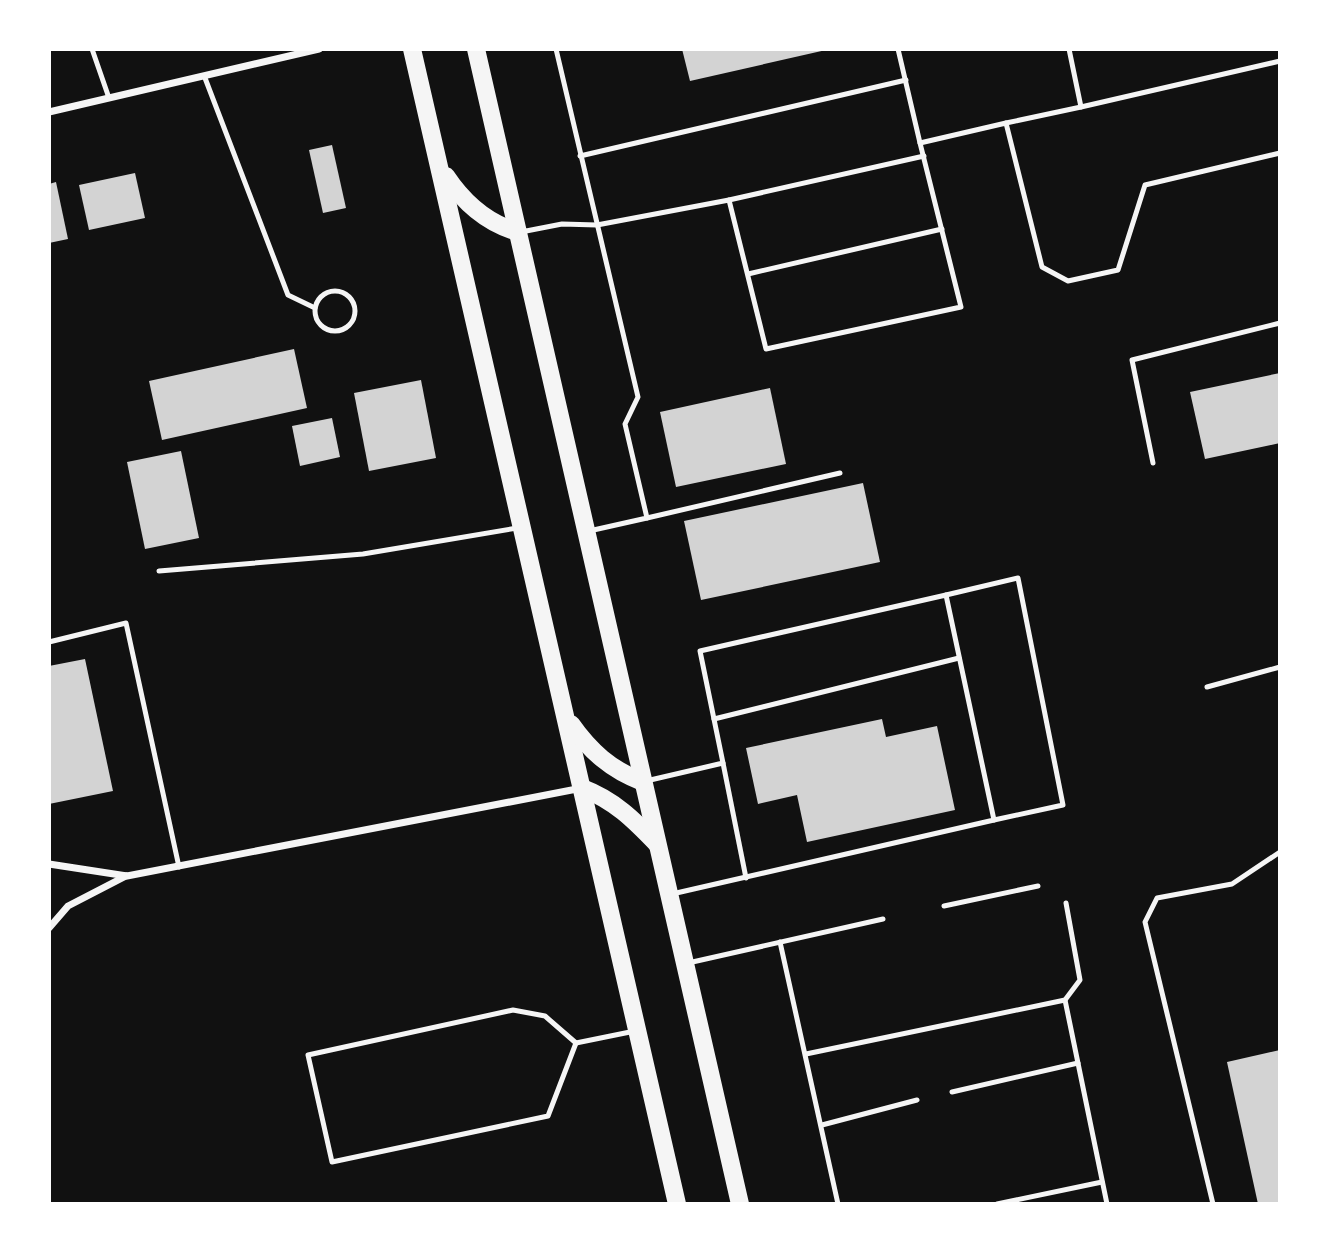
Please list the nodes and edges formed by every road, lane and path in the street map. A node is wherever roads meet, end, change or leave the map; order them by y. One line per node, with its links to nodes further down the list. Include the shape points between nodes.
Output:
1 (92, 49): 11 (lane)
2 (319, 49): 9 (street)
3 (412, 49): 19 (main road)
4 (476, 49): 23 (main road)
5 (556, 49): 17 (lane)
6 (898, 49): 10 (lane)
7 (1069, 49): 12 (lane)
8 (1280, 61): 12 (lane)
9 (205, 78): 11 (street); 25 (lane, via 288,295)
10 (906, 80): 15 (lane); 17 (lane)
11 (109, 98): 13 (street)
12 (1081, 107): 14 (lane)
13 (49, 112)
14 (1006, 123): 15 (lane); 16 (lane, via 1042,267 1068,281 1118,270 1145,185)
15 (920, 143): 18 (lane)
16 (1280, 153)
17 (580, 156): 21 (lane)
18 (924, 156): 20 (lane); 22 (lane)
19 (440, 167): 23 (main road, via 472,208); 30 (main road)
20 (729, 200): 21 (lane); 24 (lane)
21 (597, 225): 23 (lane, via 562,224); 29 (lane, via 638,397 625,424)
22 (942, 229): 24 (lane); 24 (lane, via 961,307 766,349)
23 (518, 232): 31 (main road)
24 (748, 274)
25 (315, 308): 25 (lane, via 317,322 328,330 341,330 354,316 349,298 338,292 326,293)
26 (1280, 323): 27 (lane, via 1132,360)
27 (1153, 463)
28 (840, 473): 29 (lane)
29 (647, 518): 31 (lane)
30 (524, 527): 32 (lane, via 363,554); 38 (main road)
31 (587, 532): 41 (main road)
32 (159, 572)
33 (946, 595): 35 (lane); 39 (lane, via 700,651); 43 (lane, via 1018,578 1063,805)
34 (49, 642): 47 (lane, via 126,623)
35 (959, 658): 39 (lane); 43 (lane)
36 (1280, 667): 37 (lane)
37 (1207, 687)
38 (566, 718): 41 (main road, via 594,753); 42 (main road)
39 (714, 719): 40 (lane)
40 (723, 763): 41 (lane); 49 (lane)
41 (643, 782): 44 (main road)
42 (582, 788): 44 (main road, via 623,809); 47 (street); 59 (main road)
43 (994, 820): 49 (lane)
44 (657, 844): 51 (main road)
45 (1280, 852): 72 (lane, via 1232,884 1157,898 1145,922)
46 (49, 864): 48 (street)
47 (179, 867): 48 (street)
48 (127, 876): 55 (street, via 68,906)
49 (747, 878): 51 (lane)
50 (1038, 886): 53 (lane)
51 (669, 894): 57 (main road)
52 (1066, 904): 58 (lane, via 1080,980)
53 (944, 906)
54 (883, 919): 56 (lane)
55 (49, 928)
56 (780, 942): 57 (lane); 61 (lane)
57 (685, 964): 68 (main road)
58 (1065, 1000): 61 (lane); 62 (lane)
59 (638, 1031): 60 (lane); 67 (main road)
60 (576, 1043): 60 (lane, via 545,1016 513,1010 308,1055 331,1162 548,1116)
61 (806, 1054): 65 (lane)
62 (1078, 1063): 63 (lane); 66 (lane)
63 (952, 1092)
64 (917, 1101): 65 (lane)
65 (822, 1125): 69 (lane)
66 (1102, 1182): 70 (lane); 71 (lane)
67 (677, 1204)
68 (740, 1204)
69 (838, 1204)
70 (997, 1204)
71 (1107, 1204)
72 (1213, 1204)

